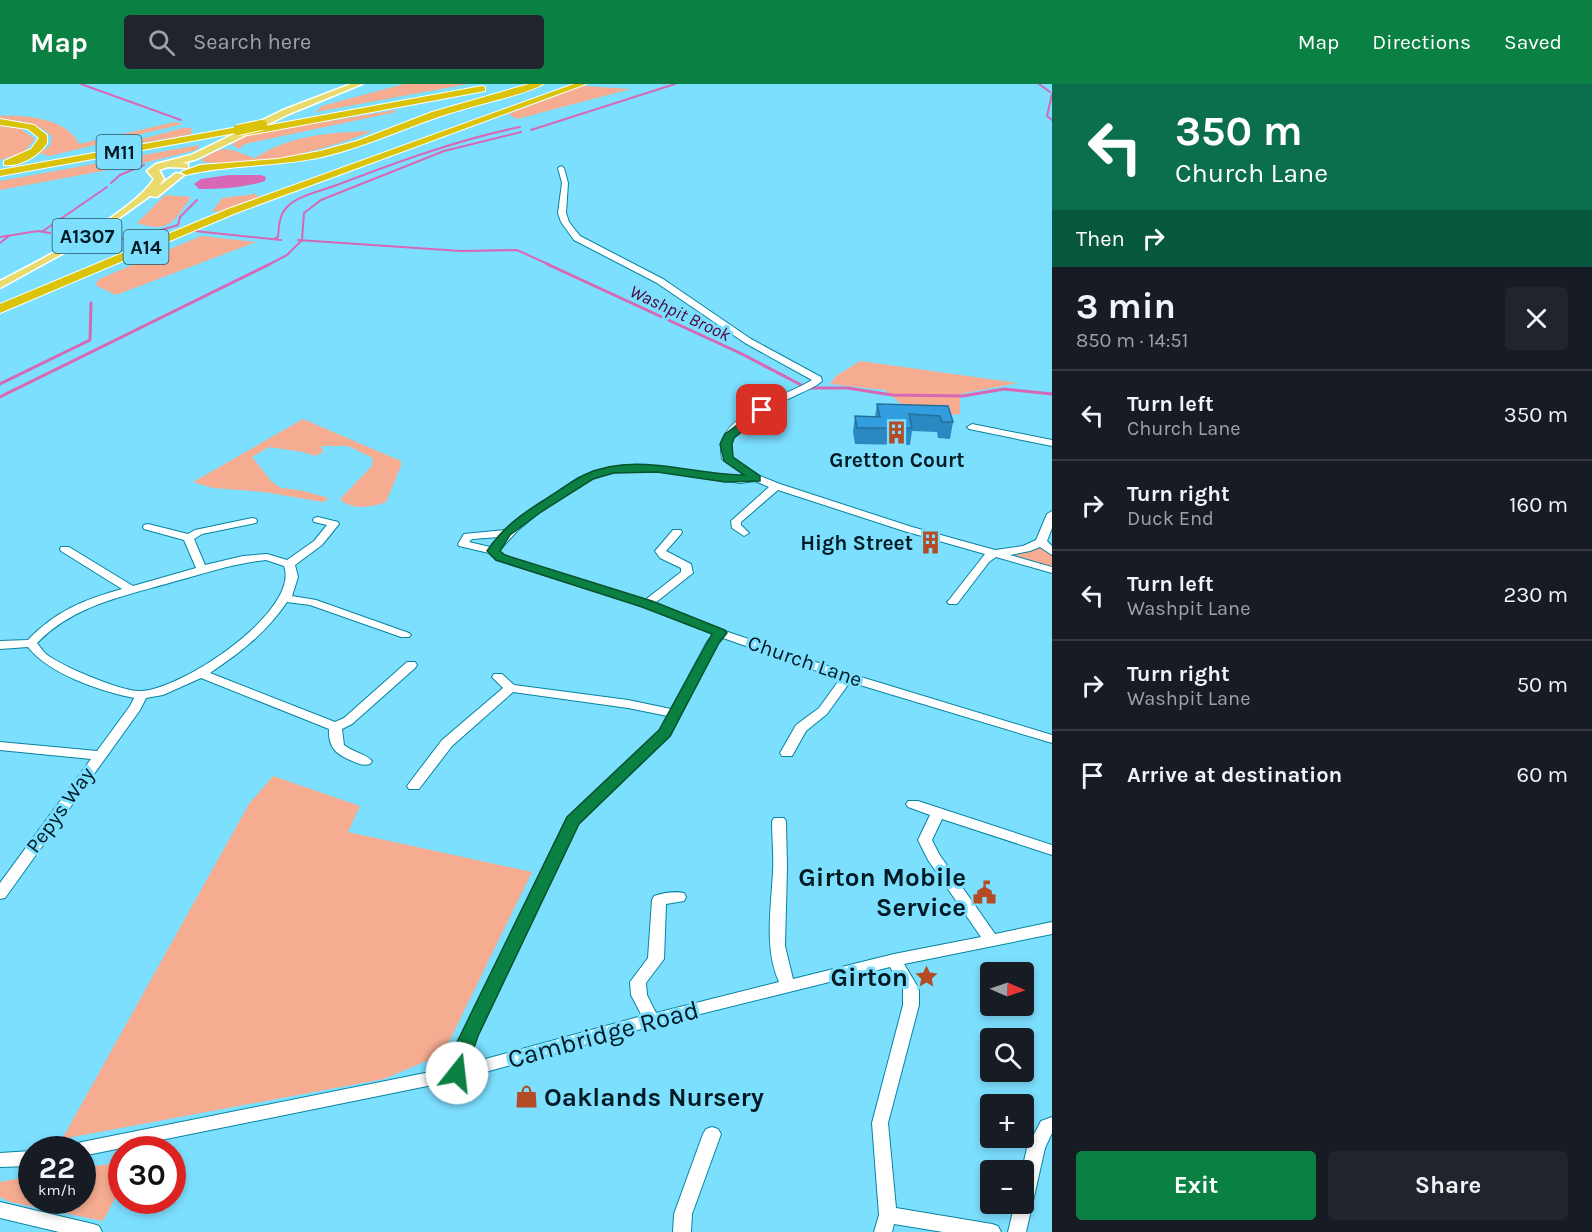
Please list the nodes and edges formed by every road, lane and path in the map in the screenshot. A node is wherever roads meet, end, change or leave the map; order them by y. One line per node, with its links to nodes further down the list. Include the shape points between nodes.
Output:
1 (358, 84): 8 (main road, A1307, via 267,120)
2 (489, 84): 7 (highway, M11, bridge)
3 (510, 84): 7 (highway, M11)
4 (539, 84): 12 (highway, via 321,154)
5 (582, 84): 17 (highway, A14, via 232,211)
6 (0, 122): 10 (highway, via 31,127 44,137 37,150)
7 (243, 131): 14 (highway, M11); 14 (highway, M11, bridge)
8 (194, 157): 9 (main road, A1307); 12 (main road, A1307)
9 (169, 164): 12 (main road); 13 (main road, via 154,168)
10 (0, 165)
11 (561, 168): 20 (street, via 565,183 562,213 577,238 660,281 748,341 812,374 817,381 751,417 729,436 728,459)
12 (183, 171): 13 (main road); 16 (main road, A1307, via 104,233)
13 (155, 174): 15 (main road, A1307, via 158,184 116,217)
14 (0, 175)
15 (0, 285)
16 (0, 291)
17 (0, 309)
18 (972, 427): 19 (street)
19 (1052, 443)
20 (756, 478): 21 (street); 27 (street, via 720,478 657,468 613,470 589,477)
21 (776, 486): 28 (street, via 736,521); 34 (street)
22 (1052, 514): 30 (street)
23 (318, 520): 35 (street, via 334,524 318,543)
24 (252, 521): 29 (street, via 199,532)
25 (148, 526): 29 (street)
26 (677, 532): 41 (street, via 660,550 664,556 687,566 687,573)
27 (506, 533): 32 (street); 32 (street, Church Lane, via 475,533 463,544)
28 (744, 533)
29 (189, 538): 36 (street)
30 (1041, 542): 33 (street); 34 (street, via 1026,549)
31 (65, 549): 38 (street)
32 (494, 551): 41 (street, Church Lane, via 500,558)
33 (1052, 552)
34 (993, 554): 37 (street); 40 (street)
35 (289, 564): 36 (street, via 256,558); 39 (street, via 293,575)
36 (202, 570): 38 (street)
37 (1052, 570)
38 (130, 589): 44 (street, via 72,611 44,627)
39 (284, 598): 43 (street, via 312,602); 47 (street, via 252,637)
40 (954, 602)
41 (647, 604): 42 (street, Church Lane)
42 (721, 633): 49 (street, Church Lane); 52 (street)
43 (405, 635)
44 (31, 643): 45 (street); 51 (street, via 42,656 65,669 122,692)
45 (0, 645)
46 (411, 665): 53 (street, via 348,721)
47 (200, 673): 51 (street); 53 (street)
48 (498, 677): 50 (street)
49 (847, 677): 54 (street, Church Lane); 56 (street, via 823,711 801,728)
50 (510, 688): 52 (street); 59 (street, via 447,743)
51 (141, 695): 57 (street, Pepys Way, via 136,708)
52 (676, 714): 71 (street, via 664,733 572,821 460,1055)
53 (336, 727): 58 (street, via 334,740 339,749)
54 (1052, 740)
55 (0, 746): 57 (street)
56 (787, 753)
57 (100, 756): 64 (street, Pepys Way)
58 (364, 762)
59 (414, 786)
60 (913, 804): 61 (street)
61 (938, 813): 63 (street); 67 (street, via 925,840)
62 (779, 821): 69 (street, via 777,932)
63 (1052, 850)
64 (0, 894)
65 (679, 897): 70 (street, via 659,900 656,958 638,982 639,994)
66 (1052, 928): 67 (street, Cambridge Road)
67 (991, 939): 68 (street, Cambridge Road)
68 (894, 960): 69 (street, Cambridge Road); 78 (street, via 910,989 911,1005 880,1122)
69 (788, 986): 70 (street, Cambridge Road)
70 (652, 1020): 71 (street, Cambridge Road)
71 (457, 1073): 74 (street, Cambridge Road)
72 (1052, 1124): 82 (street, via 1047,1126 1036,1148)
73 (712, 1134): 80 (street, via 683,1214)
74 (96, 1146)
75 (18, 1159): 76 (street)
76 (0, 1160)
77 (0, 1210): 79 (street)
78 (885, 1223): 81 (street)
79 (93, 1232)
80 (682, 1232)
81 (992, 1232)
82 (1017, 1232)

